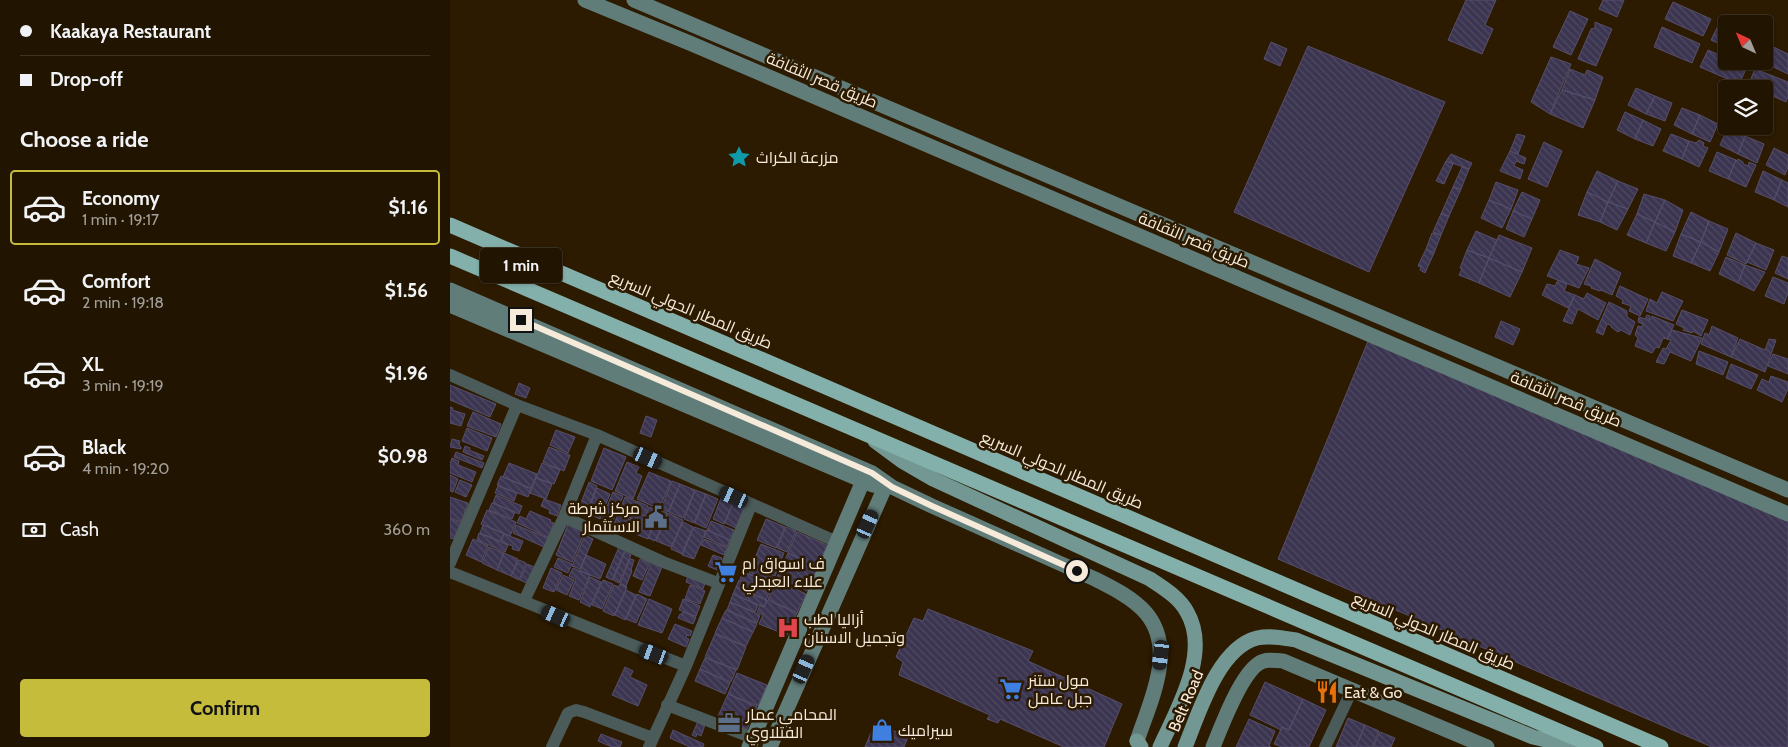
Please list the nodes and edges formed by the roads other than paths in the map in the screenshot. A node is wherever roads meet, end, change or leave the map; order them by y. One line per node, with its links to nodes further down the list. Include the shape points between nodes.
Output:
1 (585, 0): 15 (street, طريق قصر الثقافة)
2 (634, 0): 13 (street, طريق قصر الثقافة)
3 (450, 225): 39 (highway, طريق المطار الحولي السريع)
4 (450, 256): 9 (highway)
5 (450, 290): 12 (street, via 872,473)
6 (450, 305): 11 (street)
7 (450, 375): 8 (street)
8 (517, 405): 10 (street); 18 (street)
9 (866, 434): 32 (main road, via 933,479 1150,579 1187,611 1195,631 1196,648 1188,682); 38 (highway)
10 (597, 435): 14 (street); 16 (street)
11 (863, 481): 12 (street); 17 (street)
12 (888, 487): 23 (street); 29 (street, via 1095,579 1146,613 1157,632 1161,655 1160,670)
13 (1788, 490)
14 (751, 505): 17 (street); 20 (street)
15 (1788, 514)
16 (564, 517): 20 (street); 22 (street)
17 (837, 542): 21 (street)
18 (450, 562)
19 (450, 572): 22 (street)
20 (718, 583): 24 (street)
21 (816, 595): 23 (street); 28 (street)
22 (524, 601): 24 (street)
23 (833, 604): 31 (street)
24 (686, 666): 26 (street)
25 (1352, 690): 34 (street, via 1283,661 1263,661 1249,671); 35 (street); 36 (street)
26 (668, 705): 27 (street); 28 (street)
27 (651, 742): 30 (street, via 576,710 568,713)
28 (751, 743)
29 (1139, 744)
30 (552, 747)
31 (770, 747)
32 (1160, 747)
33 (1185, 747): 37 (main road, Belt Road, via 1219,668 1234,650 1256,638 1274,637 1296,640 1533,737)
34 (1213, 747)
35 (1325, 747)
36 (1487, 747)
37 (1577, 747)
38 (1596, 747)
39 (1661, 747)

